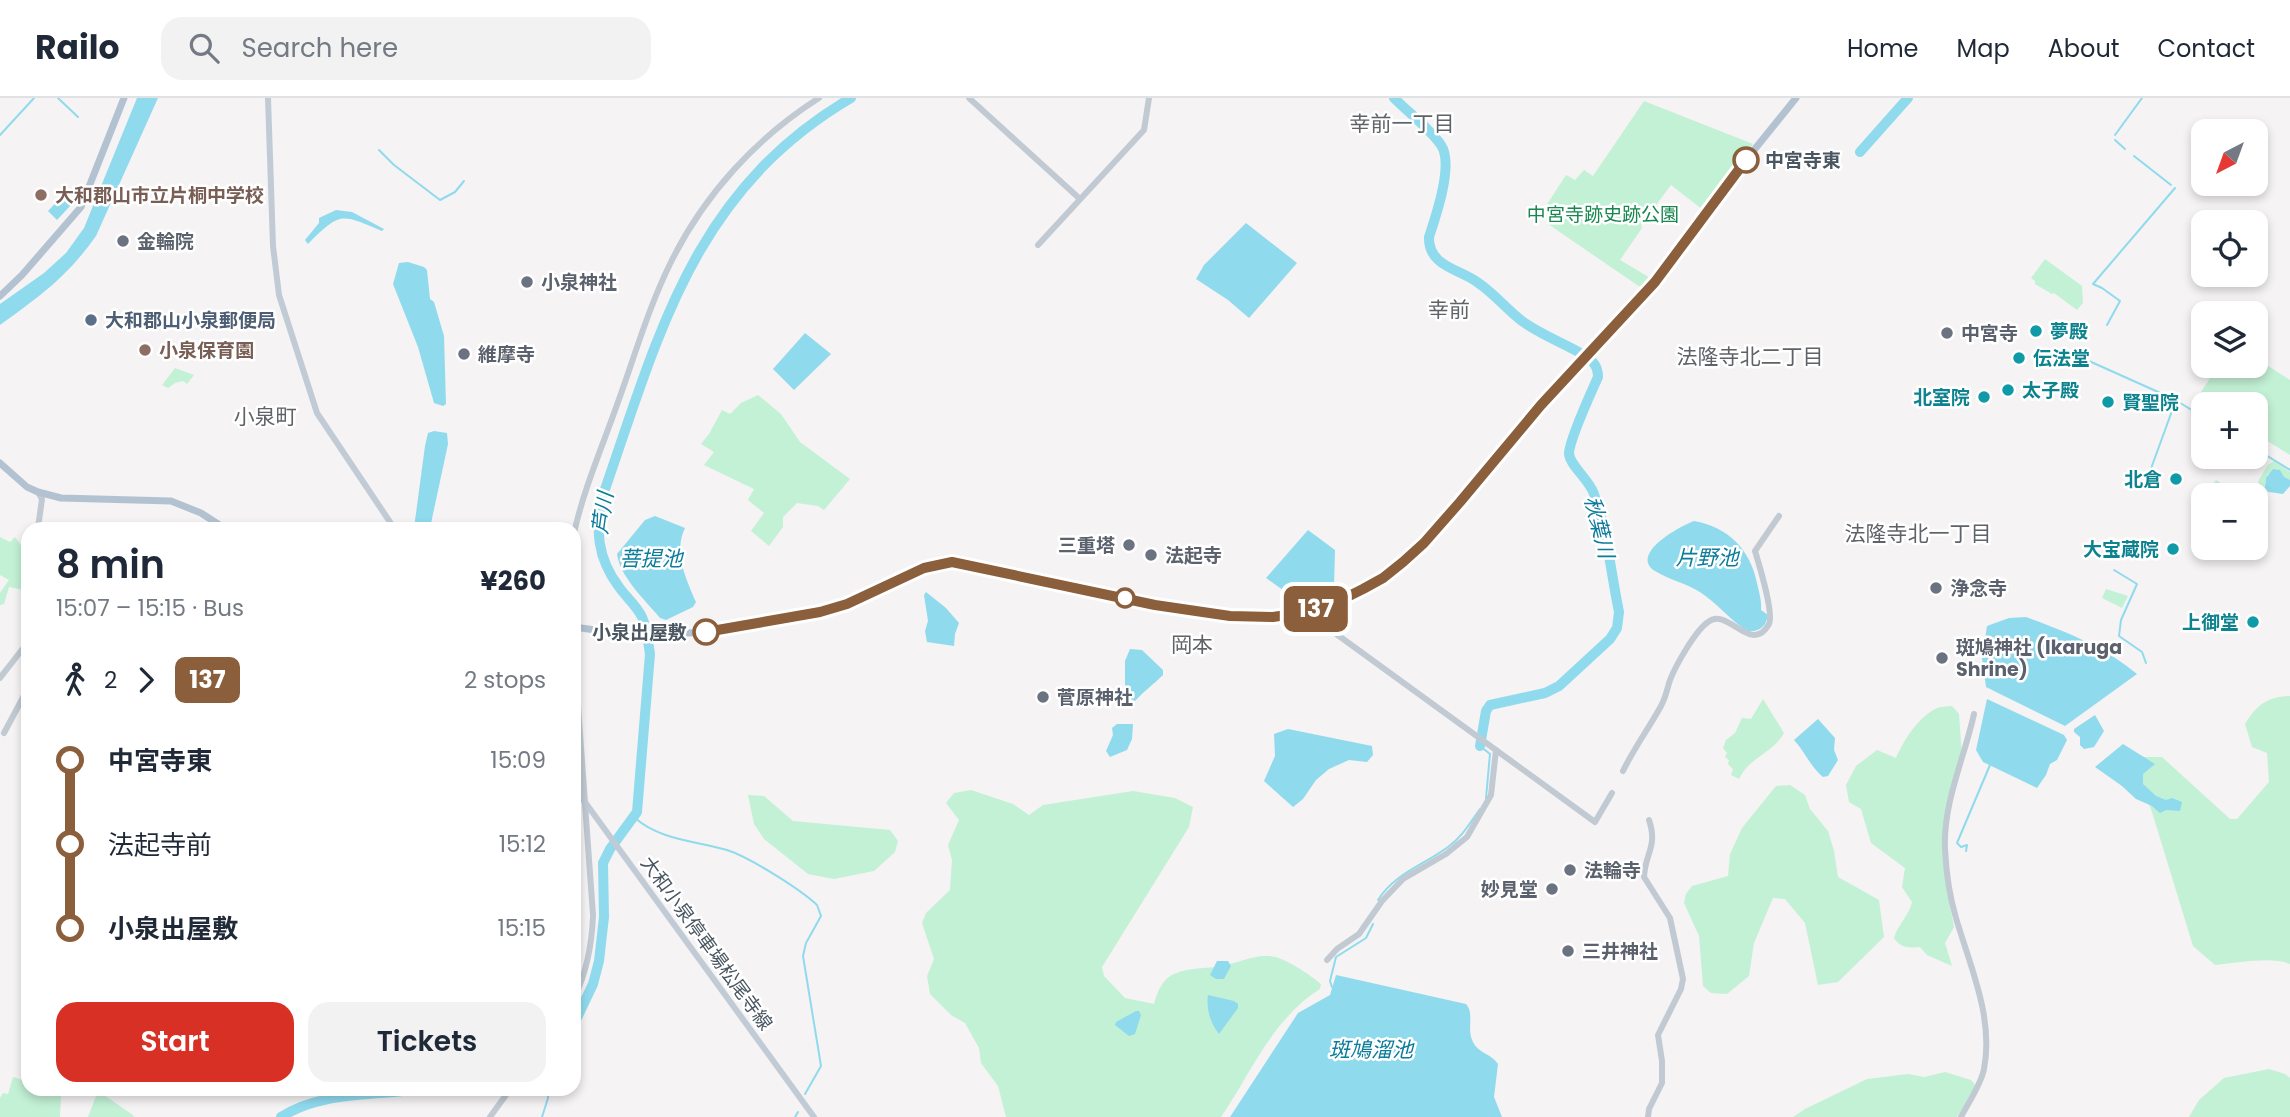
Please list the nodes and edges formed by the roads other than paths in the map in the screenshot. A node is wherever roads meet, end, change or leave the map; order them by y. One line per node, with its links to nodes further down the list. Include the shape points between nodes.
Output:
1 (124, 98): 9 (main road, via 80,207)
2 (268, 98): 15 (main road, via 273,246 281,302 317,413)
3 (819, 98): 16 (street, via 747,156 708,201 677,251 652,307)
4 (970, 98): 7 (street)
5 (1149, 98): 7 (street, via 1144,130)
6 (1796, 98): 17 (main road, via 1655,282 1410,555 1383,578)
7 (1080, 199): 8 (street)
8 (1038, 245)
9 (0, 296)
10 (0, 463): 11 (main road)
11 (38, 492): 13 (street, via 42,501); 14 (main road, via 61,498 171,500)
12 (1779, 516): 26 (street, via 1755,551 1771,611 1768,624 1750,635 1719,618 1707,623 1675,670 1661,705)
13 (39, 522)
14 (215, 522)
15 (390, 522)
16 (577, 522)
17 (1307, 612): 18 (main road, via 1266,617 1198,613 952,562 924,568 820,612 704,632 640,635); 25 (street)
18 (581, 628)
19 (21, 651): 20 (street)
20 (0, 678)
21 (21, 701): 23 (street)
22 (1974, 714): 37 (street, via 1945,836 1955,916 1979,994 1986,1044 1984,1071)
23 (4, 733)
24 (581, 747): 29 (street)
25 (1496, 750): 27 (street, via 1595,822); 31 (street, via 1491,795 1467,837 1403,879 1359,933)
26 (1623, 771)
27 (1612, 793)
28 (581, 798): 29 (main road, 大和小泉停車場松尾寺線)
29 (585, 803): 32 (street, via 593,926); 35 (main road, 大和小泉停車場松尾寺線)
30 (1649, 820): 36 (street, via 1654,835 1644,877 1670,918 1683,979 1658,1035 1662,1083)
31 (1327, 960)
32 (581, 980)
33 (505, 1096): 34 (street)
34 (490, 1117)
35 (814, 1117)
36 (1648, 1117)
37 (1961, 1117)

